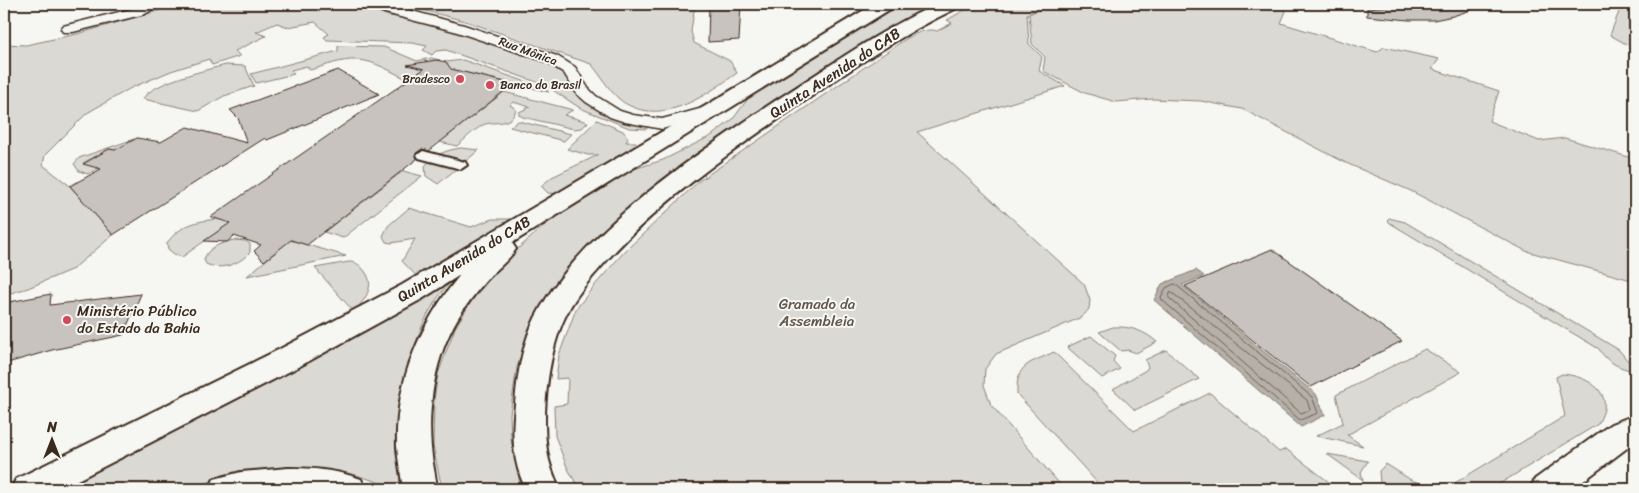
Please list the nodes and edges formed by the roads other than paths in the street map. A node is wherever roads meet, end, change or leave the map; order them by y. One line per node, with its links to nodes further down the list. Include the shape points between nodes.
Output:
1 (155, 4): 5 (street)
2 (375, 4): 6 (street, Rua Mônica, via 552,59 570,70 582,91 603,108 630,119 662,124)
3 (886, 4): 6 (main road, Quinta Avenida do CAB)
4 (950, 4): 15 (main road, Quinta Avenida do CAB, via 872,46 736,139 641,212 586,268 561,298 541,336 534,368 530,450)
5 (68, 29)
6 (715, 110): 9 (main road, Quinta Avenida do CAB)
7 (423, 155): 8 (street)
8 (461, 165)
9 (555, 205): 11 (main road, Quinta Avenida do CAB, via 412,292); 14 (main road, via 467,284 442,322 423,368 418,393 414,447)
10 (1635, 428): 16 (main road, via 1623,433)
11 (28, 489)
12 (226, 489): 13 (main road, via 285,482)
13 (349, 489)
14 (420, 489)
15 (543, 489)
16 (1547, 489)

